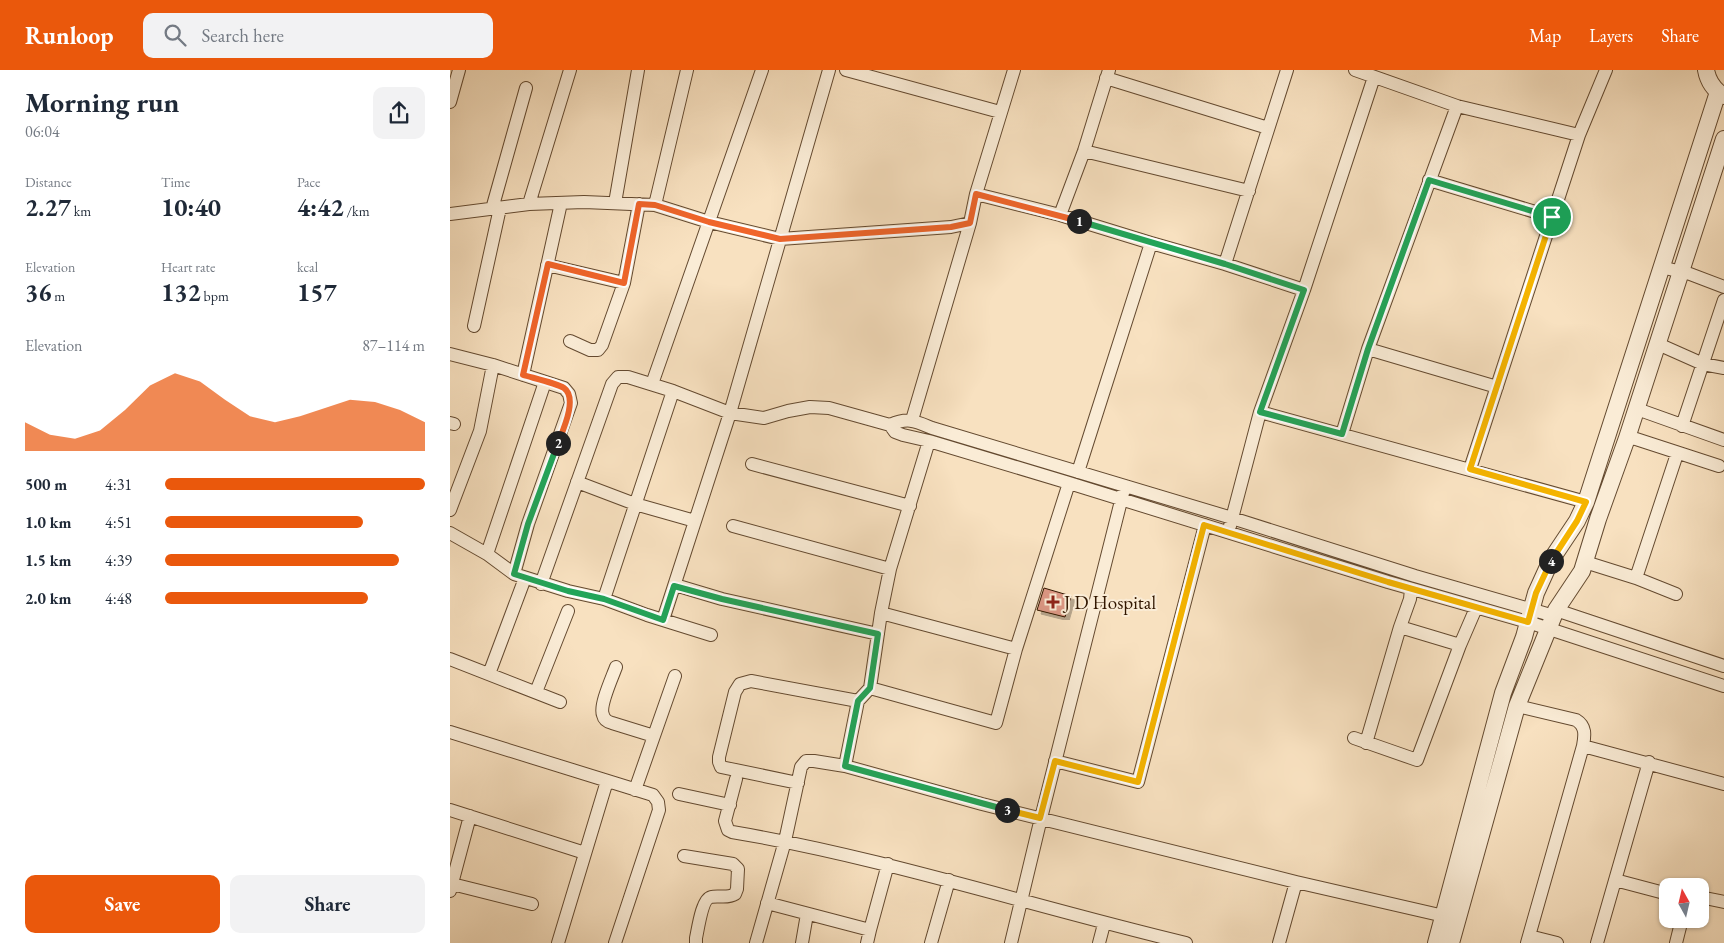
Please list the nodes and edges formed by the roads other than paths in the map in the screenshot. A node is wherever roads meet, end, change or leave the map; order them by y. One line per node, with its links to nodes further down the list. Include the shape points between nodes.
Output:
1 (459, 70): 17 (street)
2 (570, 70): 29 (street)
3 (638, 70): 28 (street)
4 (687, 70): 31 (street)
5 (762, 70): 36 (street)
6 (830, 70): 38 (street)
7 (846, 70): 19 (street)
8 (1014, 70): 19 (street)
9 (1287, 70): 20 (street)
10 (1355, 70): 14 (street)
11 (1606, 70): 21 (street)
12 (1706, 70): 16 (street, via 1708,80)
13 (1108, 74): 20 (street); 23 (street)
14 (1374, 77): 18 (street); 46 (street)
15 (526, 88): 32 (street)
16 (1721, 94): 42 (street)
17 (450, 102)
18 (1456, 106): 21 (street); 24 (street)
19 (1000, 112): 26 (street)
20 (1268, 128): 25 (street)
21 (1579, 135): 35 (street)
22 (1724, 140): 43 (street)
23 (1084, 151): 25 (street); 34 (street)
24 (1429, 180): 35 (street); 51 (street)
25 (1249, 191): 41 (street)
26 (976, 194): 34 (street); 37 (street)
27 (561, 203): 28 (street); 29 (street); 40 (street)
28 (615, 203): 30 (street)
29 (529, 204): 32 (street)
30 (639, 204): 31 (street); 44 (street)
31 (655, 205): 36 (street)
32 (496, 209): 33 (street); 48 (street)
33 (450, 214)
34 (1060, 215): 39 (street)
35 (1552, 217): 59 (street)
36 (709, 222): 38 (street); 58 (street)
37 (970, 223): 38 (street); 64 (street)
38 (780, 239): 63 (street)
39 (1150, 243): 41 (street); 75 (street)
40 (548, 264): 44 (street); 56 (street)
41 (1225, 264): 46 (street)
42 (1661, 266): 43 (street); 80 (street)
43 (1681, 273): 45 (street); 50 (street)
44 (624, 283): 49 (street, via 598,350)
45 (1724, 287)
46 (1304, 290): 62 (street)
47 (1724, 300): 53 (street)
48 (474, 326)
49 (570, 341)
50 (1658, 344): 53 (street); 61 (street)
51 (1368, 349): 59 (street); 67 (street)
52 (450, 354): 54 (street)
53 (1704, 364): 55 (street); 66 (street)
54 (493, 365): 56 (street); 83 (street, via 480,431)
55 (1724, 368)
56 (523, 375): 57 (street)
57 (545, 382): 90 (street); 93 (street, via 564,388 571,403 528,524)
58 (652, 384): 60 (street); 76 (street, via 628,376 618,377 612,384)
59 (1497, 387): 74 (street)
60 (673, 391): 63 (street); 81 (street)
61 (1637, 409): 66 (street); 68 (street)
62 (1260, 412): 67 (street); 84 (street)
63 (730, 414): 65 (street, via 764,418 810,407 829,408); 85 (street)
64 (912, 420): 65 (street); 75 (street)
65 (890, 425): 70 (street, via 895,432)
66 (1682, 426): 69 (street)
67 (1342, 434): 74 (street)
68 (1628, 438): 71 (street); 91 (street)
69 (1724, 440)
70 (929, 441): 77 (street); 82 (street)
71 (1677, 454): 73 (street); 94 (street)
72 (752, 464): 82 (street)
73 (1719, 466)
74 (1470, 469): 80 (street)
75 (1078, 472): 78 (street)
76 (576, 482): 81 (street); 95 (street)
77 (1069, 483): 79 (street); 110 (street)
78 (1125, 486): 79 (street); 84 (street)
79 (1120, 500): 86 (street); 127 (street)
80 (1586, 502): 103 (street, via 1551,560)
81 (636, 504): 85 (street); 99 (street)
82 (910, 506): 92 (street)
83 (450, 510)
84 (1232, 518): 88 (street); 103 (street)
85 (696, 520): 96 (street)
86 (1204, 525): 88 (street); 127 (street, via 1138,782)
87 (733, 526): 92 (street)
88 (1228, 532): 97 (street)
89 (450, 533): 90 (street)
90 (487, 554): 93 (street)
91 (1585, 562): 94 (street); 104 (street)
92 (890, 569): 102 (street)
93 (520, 576): 95 (street); 114 (street)
94 (1636, 578): 98 (street)
95 (541, 584): 99 (street)
96 (674, 586): 105 (street); 107 (street)
97 (1411, 589): 100 (street); 106 (street)
98 (1676, 594)
99 (604, 599): 105 (street)
100 (1476, 608): 103 (street); 109 (street)
101 (568, 610): 118 (street)
102 (881, 613): 107 (street); 110 (street)
103 (1530, 615): 104 (street); 155 (street, via 1503,693)
104 (1553, 618): 112 (street); 116 (street); 121 (street)
105 (663, 620): 108 (street)
106 (1400, 627): 109 (street); 125 (street)
107 (878, 634): 117 (street)
108 (711, 635)
109 (1460, 645): 125 (street, via 1416,760)
110 (1016, 649): 117 (street, via 996,723)
111 (450, 659): 114 (street)
112 (1724, 666)
113 (616, 667): 123 (street, via 602,715 612,723)
114 (489, 674): 118 (street)
115 (675, 676): 123 (street)
116 (1724, 686)
117 (870, 688): 119 (street)
118 (536, 692): 120 (street)
119 (858, 701): 129 (street); 132 (street, via 752,681 740,684 735,692 719,757 721,767)
120 (560, 702)
121 (1517, 706): 126 (street, via 1581,723 1585,733); 172 (street)
122 (450, 732): 131 (street)
123 (654, 736): 134 (street)
124 (1354, 738): 125 (street)
125 (1366, 742)
126 (1583, 746): 128 (street); 159 (street)
127 (1055, 761): 139 (street)
128 (1649, 762): 133 (street); 145 (street)
129 (845, 766): 132 (street, via 806,761 801,767); 139 (street)
130 (736, 779): 136 (street)
131 (607, 781): 134 (street); 141 (street)
132 (798, 783): 140 (street)
133 (1724, 784)
134 (635, 790): 161 (street, via 653,795 660,810)
135 (679, 794): 136 (street)
136 (730, 805): 140 (street, via 725,821 728,830)
137 (450, 810): 138 (street)
138 (470, 816): 141 (street); 147 (street)
139 (1040, 818): 146 (street); 150 (street)
140 (785, 841): 143 (street); 152 (street)
141 (585, 853): 160 (street)
142 (684, 856): 162 (street, via 733,864 738,870 735,894 711,897 704,902)
143 (888, 864): 144 (street); 158 (street)
144 (949, 880): 150 (street); 166 (street)
145 (1615, 880): 148 (street); 174 (street)
146 (1296, 882): 155 (street); 170 (street)
147 (451, 887): 153 (street)
148 (1659, 892)
149 (1709, 899): 151 (street)
150 (1022, 900): 156 (street); 167 (street)
151 (1724, 902)
152 (767, 903): 154 (street); 163 (street)
153 (532, 904)
154 (807, 914): 158 (street); 164 (street)
155 (1444, 916): 171 (street)
156 (1104, 924): 168 (street); 169 (street)
157 (1680, 928): 175 (street)
158 (870, 930): 165 (street)
159 (1528, 940): 173 (street)
160 (558, 943)
161 (615, 943)
162 (696, 943)
163 (756, 943)
164 (802, 943)
165 (867, 943)
166 (931, 943)
167 (1011, 943)
168 (1099, 943)
169 (1186, 943)
170 (1279, 943)
171 (1436, 943)
172 (1451, 943)
173 (1557, 943)
174 (1597, 943)
175 (1676, 943)

